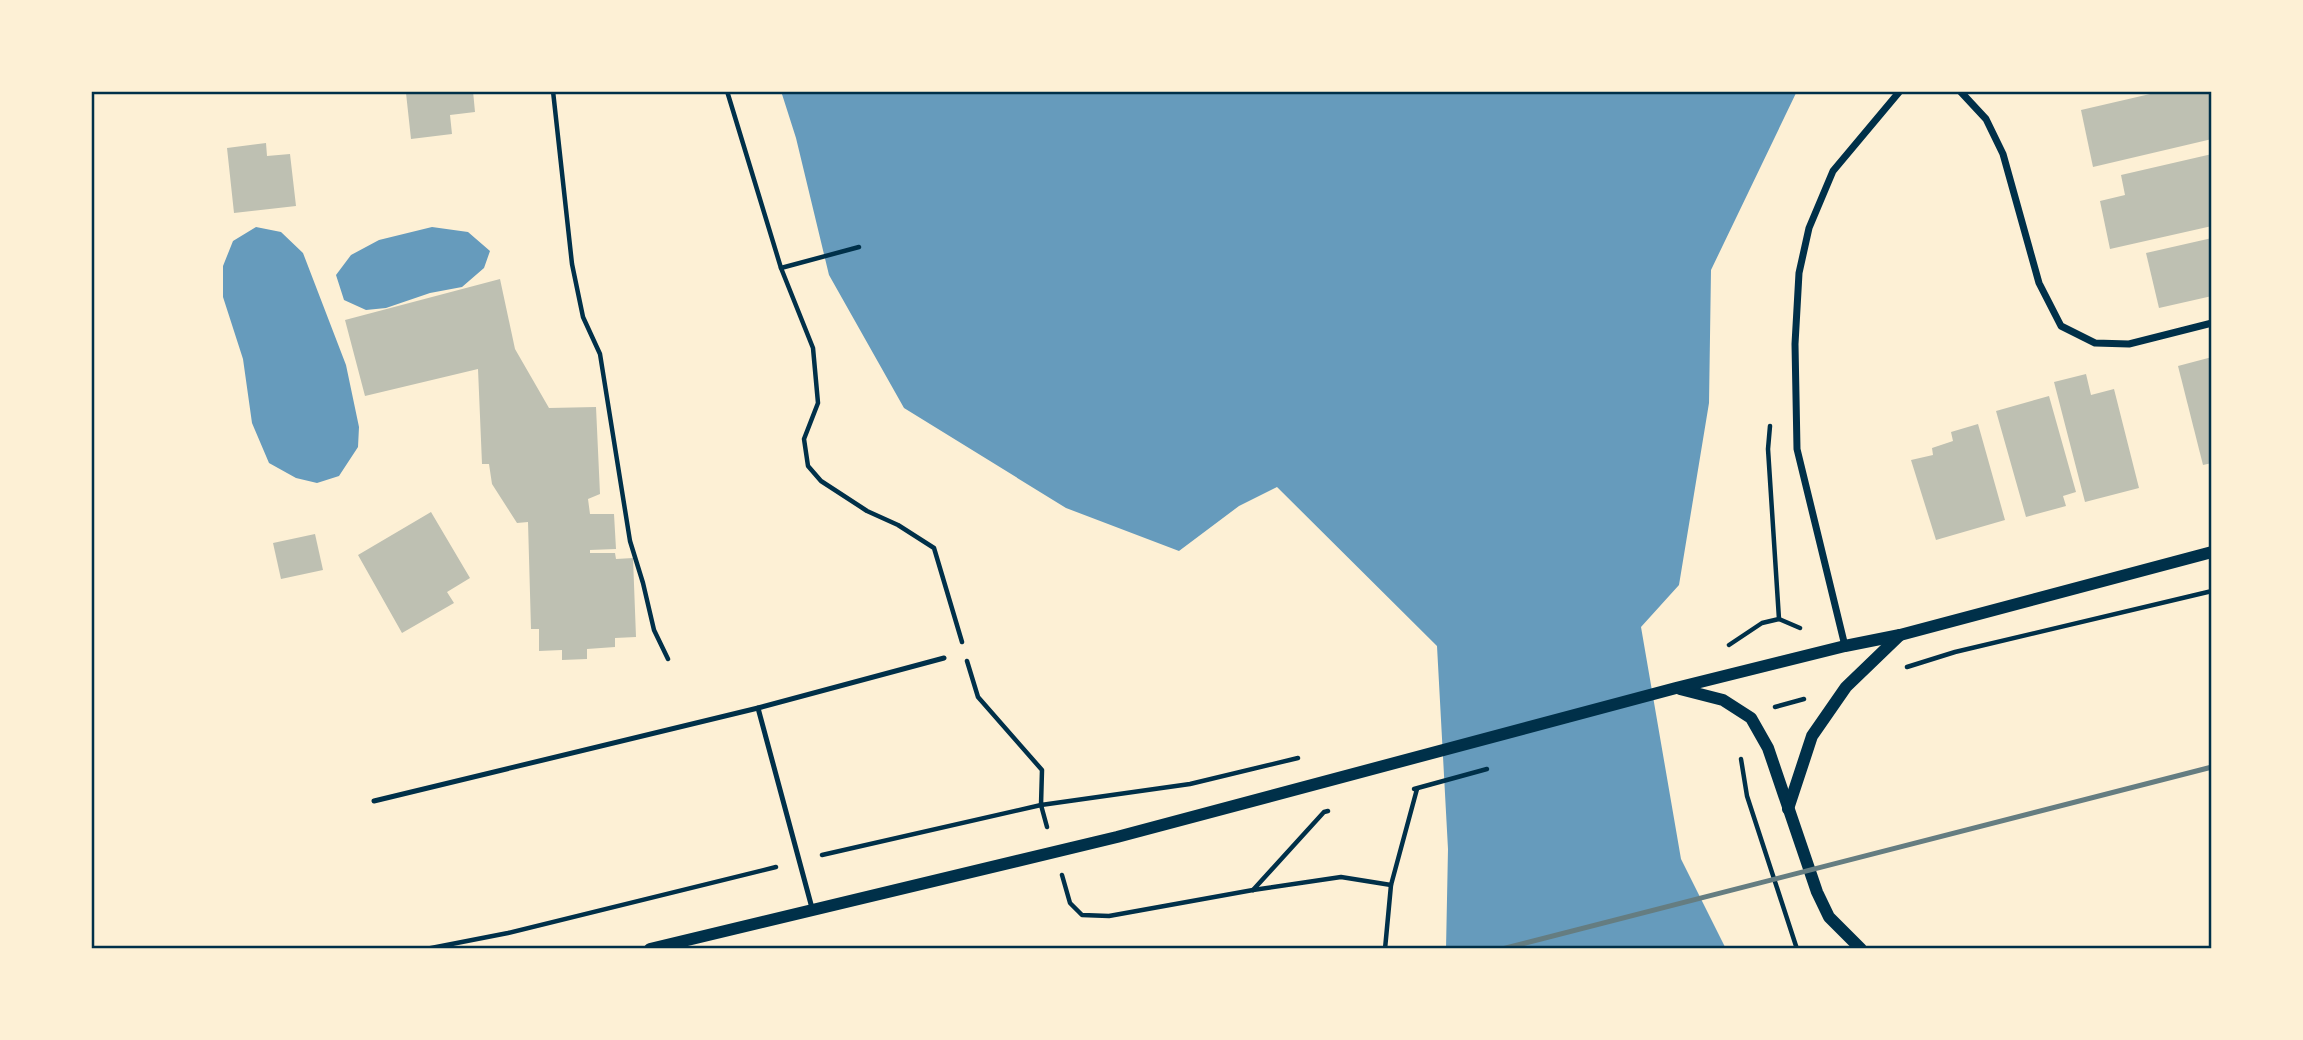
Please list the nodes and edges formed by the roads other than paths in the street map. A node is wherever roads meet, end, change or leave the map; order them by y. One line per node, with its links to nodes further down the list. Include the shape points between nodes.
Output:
1 (1900, 91): 6 (street, via 1833,171 1809,228 1800,273 1795,344 1797,449)
2 (1960, 91): 3 (street, via 1986,118 2003,154 2039,283 2061,326 2095,343 2129,344)
3 (2212, 323)
4 (2212, 552): 5 (street)
5 (1900, 635): 6 (street); 11 (street, via 1843,693 1812,736)
6 (1845, 646): 8 (street)
7 (944, 658): 9 (lane)
8 (1676, 688): 11 (street, via 1723,700 1751,718 1768,748); 12 (street, via 1117,837)
9 (758, 708): 10 (lane); 12 (lane)
10 (374, 802)
11 (1788, 809): 14 (street, via 1829,917)
12 (813, 911): 13 (street)
13 (650, 949)
14 (1861, 949)

